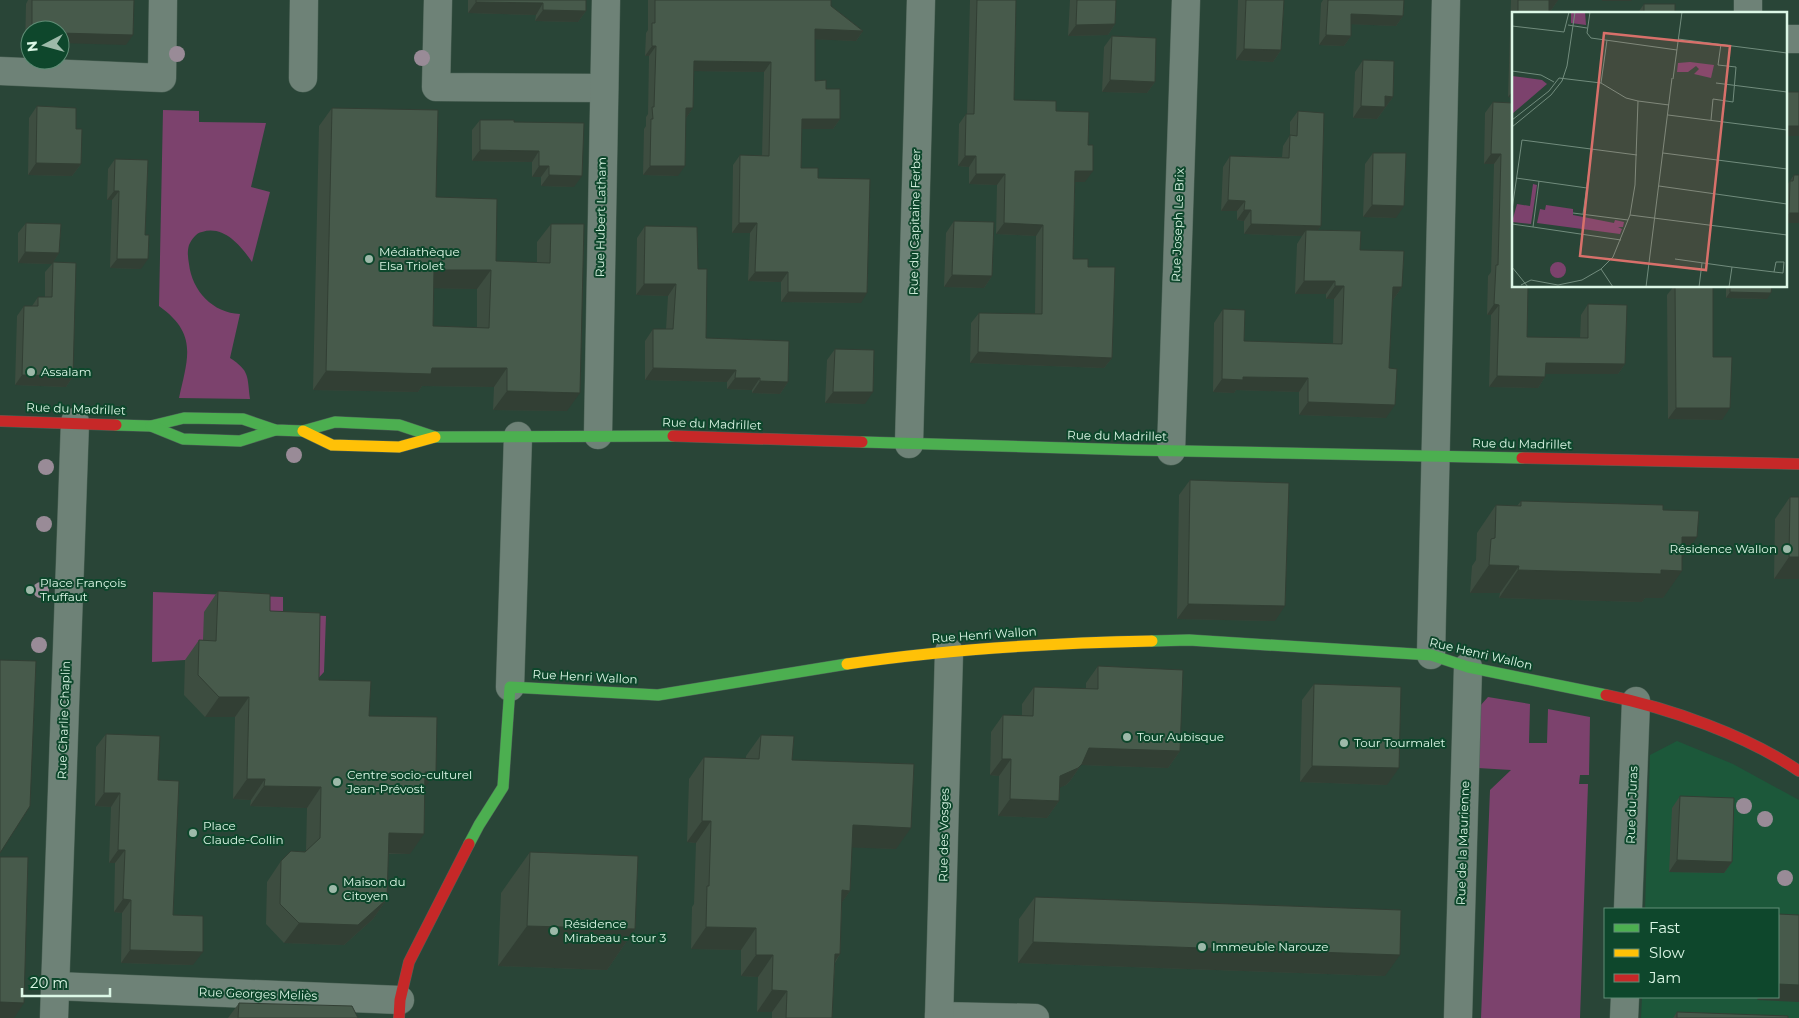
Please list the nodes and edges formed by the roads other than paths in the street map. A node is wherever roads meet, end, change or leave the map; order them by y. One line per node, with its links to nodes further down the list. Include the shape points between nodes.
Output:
1 (163, 0): 10 (street, via 162,78)
2 (304, 0): 11 (street)
3 (438, 0): 12 (street, via 436,87)
4 (606, 0): 12 (street, Rue Hubert Latham)
5 (920, 0): 21 (street, Rue du Capitaine Ferber)
6 (1186, 0): 22 (street, Rue Joseph Le Brix)
7 (1446, 0): 23 (street)
8 (1786, 39): 9 (street)
9 (1799, 39)
10 (0, 71)
11 (303, 78)
12 (604, 88): 18 (street, Rue Hubert Latham)
13 (0, 421): 14 (street, Rue du Madrillet)
14 (74, 422): 15 (street, Rue du Madrillet); 32 (street, Rue Charlie Chaplin)
15 (151, 426): 16 (street, Rue du Madrillet, via 184,418 243,420); 16 (street, Rue du Madrillet, via 183,439 240,441)
16 (275, 430): 17 (street, Rue du Madrillet)
17 (303, 431): 20 (street, Rue du Madrillet, via 344,422 399,425); 20 (street, Rue du Madrillet, via 332,445 399,447)
18 (598, 435): 19 (street, Rue du Madrillet); 21 (street, Rue du Madrillet)
19 (518, 436): 20 (street, Rue du Madrillet); 28 (street)
20 (435, 437)
21 (909, 444): 22 (street, Rue du Madrillet)
22 (1171, 450): 23 (street, Rue du Madrillet)
23 (1436, 456): 24 (street, Rue du Madrillet); 26 (street)
24 (1799, 464)
25 (948, 652): 26 (street, Rue Henri Wallon, via 1080,642 1189,640); 28 (street, Rue Henri Wallon, via 917,654 658,695); 35 (street, Rue des Vosges)
26 (1431, 655): 27 (street, Rue Henri Wallon)
27 (1468, 667): 29 (street, Rue Henri Wallon); 38 (street, Rue de la Maurienne)
28 (510, 686): 34 (street, via 502,787 409,962)
29 (1636, 701): 30 (street, Rue Henri Wallon, via 1721,730 1777,756); 31 (street, Rue du Juras)
30 (1799, 771)
31 (1628, 908)
32 (55, 986): 34 (street, Rue Georges Meliès); 36 (street, Rue Charlie Chaplin)
33 (1625, 998): 39 (street)
34 (400, 1009)
35 (939, 1017): 37 (street)
36 (54, 1018)
37 (1035, 1018)
38 (1458, 1018)
39 (1624, 1018)

